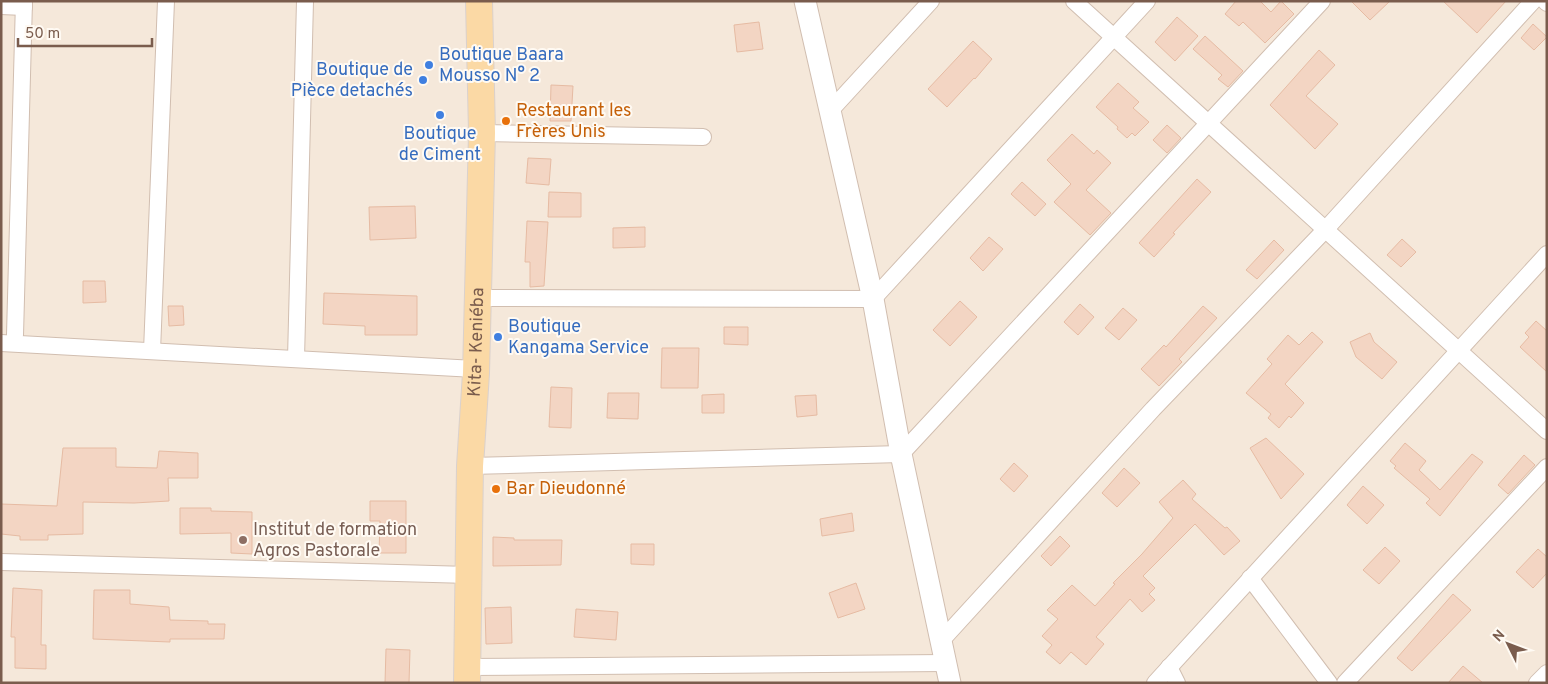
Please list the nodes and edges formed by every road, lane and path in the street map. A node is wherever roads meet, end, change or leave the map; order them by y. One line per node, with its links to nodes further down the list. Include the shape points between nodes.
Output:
1 (166, 1): 22 (street)
2 (305, 1): 24 (street)
3 (479, 1): 15 (main road, Kita- Keniéba)
4 (805, 1): 13 (street)
5 (932, 1): 13 (street)
6 (1074, 1): 12 (street)
7 (1147, 1): 12 (street)
8 (1322, 1): 14 (street)
9 (1533, 1): 17 (street)
10 (24, 4): 11 (street); 21 (street)
11 (1, 6)
12 (1114, 38): 14 (street); 20 (street)
13 (830, 111): 20 (street)
14 (1208, 124): 17 (street); 27 (street)
15 (482, 133): 16 (street); 19 (main road, Kita- Keniéba)
16 (703, 137)
17 (1325, 230): 23 (street); 33 (street, via 1153,409)
18 (1547, 254): 23 (street)
19 (477, 298): 20 (street); 25 (main road, Kita- Keniéba)
20 (873, 299): 27 (street)
21 (8, 339): 22 (street)
22 (152, 351): 24 (street)
23 (1458, 351): 26 (street); 32 (street)
24 (296, 359): 25 (street)
25 (475, 369): 28 (main road, Kita- Keniéba)
26 (1547, 431)
27 (901, 454): 28 (street); 33 (street)
28 (470, 466): 31 (main road, Kita- Keniéba)
29 (1547, 467): 41 (street)
30 (1, 562): 31 (street)
31 (468, 575): 37 (main road, Kita- Keniéba)
32 (1250, 578): 34 (street); 40 (street)
33 (941, 640): 35 (street)
34 (1169, 668): 38 (street); 39 (street)
35 (948, 673): 37 (street)
36 (1547, 673): 42 (street)
37 (467, 675)
38 (1155, 683)
39 (1177, 683)
40 (1329, 683)
41 (1346, 683)
42 (1537, 683)

